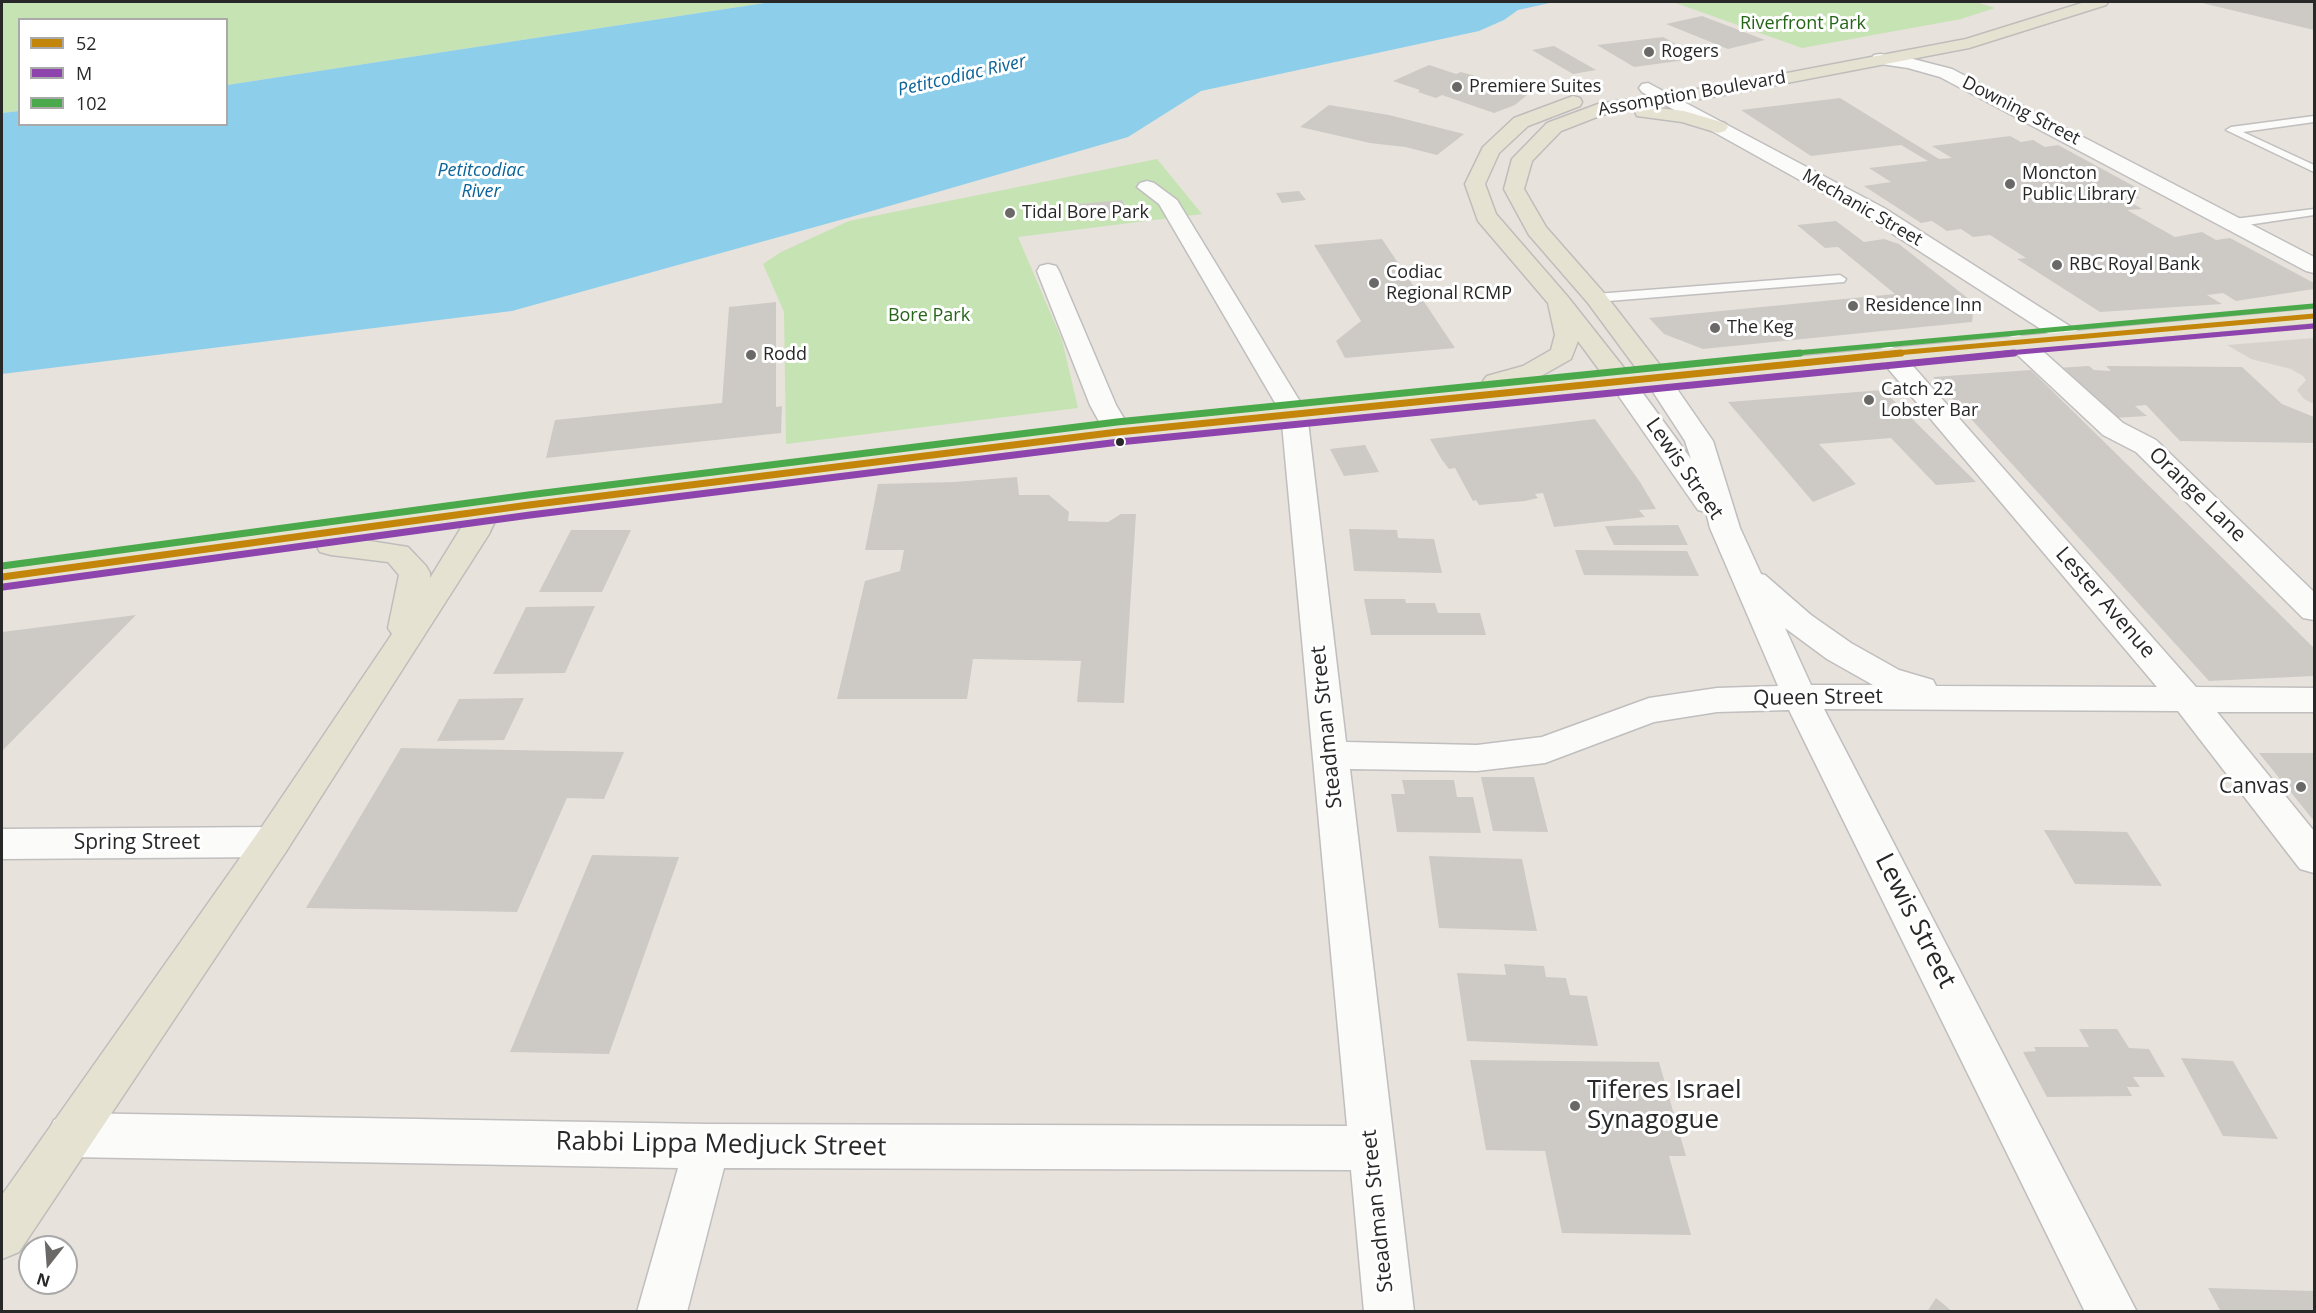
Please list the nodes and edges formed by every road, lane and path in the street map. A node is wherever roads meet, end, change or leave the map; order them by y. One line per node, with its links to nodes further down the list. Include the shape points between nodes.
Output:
1 (2053, 2): 5 (main road, Assomption Boulevard, via 1942,35)
2 (2100, 2): 3 (main road, Assomption Boulevard, via 1969,43)
3 (1880, 59): 4 (main road, Assomption Boulevard); 12 (street, Downing Street, via 1946,73)
4 (1724, 90): 5 (main road, Assomption Boulevard); 8 (main road, via 1707,104)
5 (1657, 94): 6 (main road, Assomption Boulevard); 8 (street, Mechanic Street); 17 (main road, Assomption Boulevard, via 1578,100 1521,122 1490,151 1475,184 1486,216)
6 (1582, 116): 8 (main road, via 1657,112); 16 (main road, Assomption Boulevard, via 1554,127 1522,159 1514,189 1537,230)
7 (2314, 119): 9 (lane, via 2231,130)
8 (1718, 127): 19 (street, Mechanic Street, via 1876,213)
9 (2314, 170)
10 (1147, 187): 25 (street, Steadman Street, via 1167,200)
11 (2314, 212): 12 (lane)
12 (2234, 223): 13 (street, Downing Street)
13 (2314, 266)
14 (1048, 272): 26 (street)
15 (1840, 279): 16 (lane)
16 (1596, 298): 22 (main road, Assomption Boulevard)
17 (1559, 301): 23 (main road, Assomption Boulevard); 24 (main road, via 1567,335 1562,354 1532,370)
18 (2314, 316): 19 (main road)
19 (2070, 336): 20 (main road)
20 (2018, 342): 21 (main road); 32 (street, Orange Lane, via 2113,429 2146,446)
21 (1889, 354): 22 (main road); 36 (street, Lester Avenue)
22 (1657, 378): 23 (main road); 28 (street, Lewis Street, via 1698,441)
23 (1622, 382): 24 (main road); 28 (street, Lewis Street)
24 (1422, 402): 25 (main road)
25 (1294, 413): 26 (main road); 38 (street, Steadman Street)
26 (1118, 432): 27 (main road)
27 (484, 513): 29 (main road); 33 (main road)
28 (1725, 528): 30 (street, Lewis Street)
29 (285, 540): 31 (main road); 33 (main road, via 397,554 416,573)
30 (1746, 575): 34 (street, Lewis Street); 35 (street, via 1839,651 1887,678)
31 (2, 577)
32 (2314, 610)
33 (400, 648): 39 (main road)
34 (1800, 697): 35 (street, Queen Street); 38 (street, Queen Street, via 1717,700 1649,710 1545,750 1488,757); 48 (street, Lewis Street)
35 (1950, 698): 36 (street, Queen Street)
36 (2188, 700): 37 (street, Queen Street); 41 (street, Lester Avenue)
37 (2314, 700)
38 (1330, 755): 44 (street, Steadman Street)
39 (272, 842): 40 (street, Spring Street); 42 (main road)
40 (2, 844)
41 (2314, 858)
42 (70, 1136): 43 (street, Rabbi Lippa Medjuck Street); 45 (main road)
43 (707, 1146): 44 (street, Rabbi Lippa Medjuck Street); 46 (street)
44 (1371, 1148): 47 (street, Steadman Street)
45 (7, 1221)
46 (662, 1311)
47 (1389, 1311)
48 (2112, 1311)

